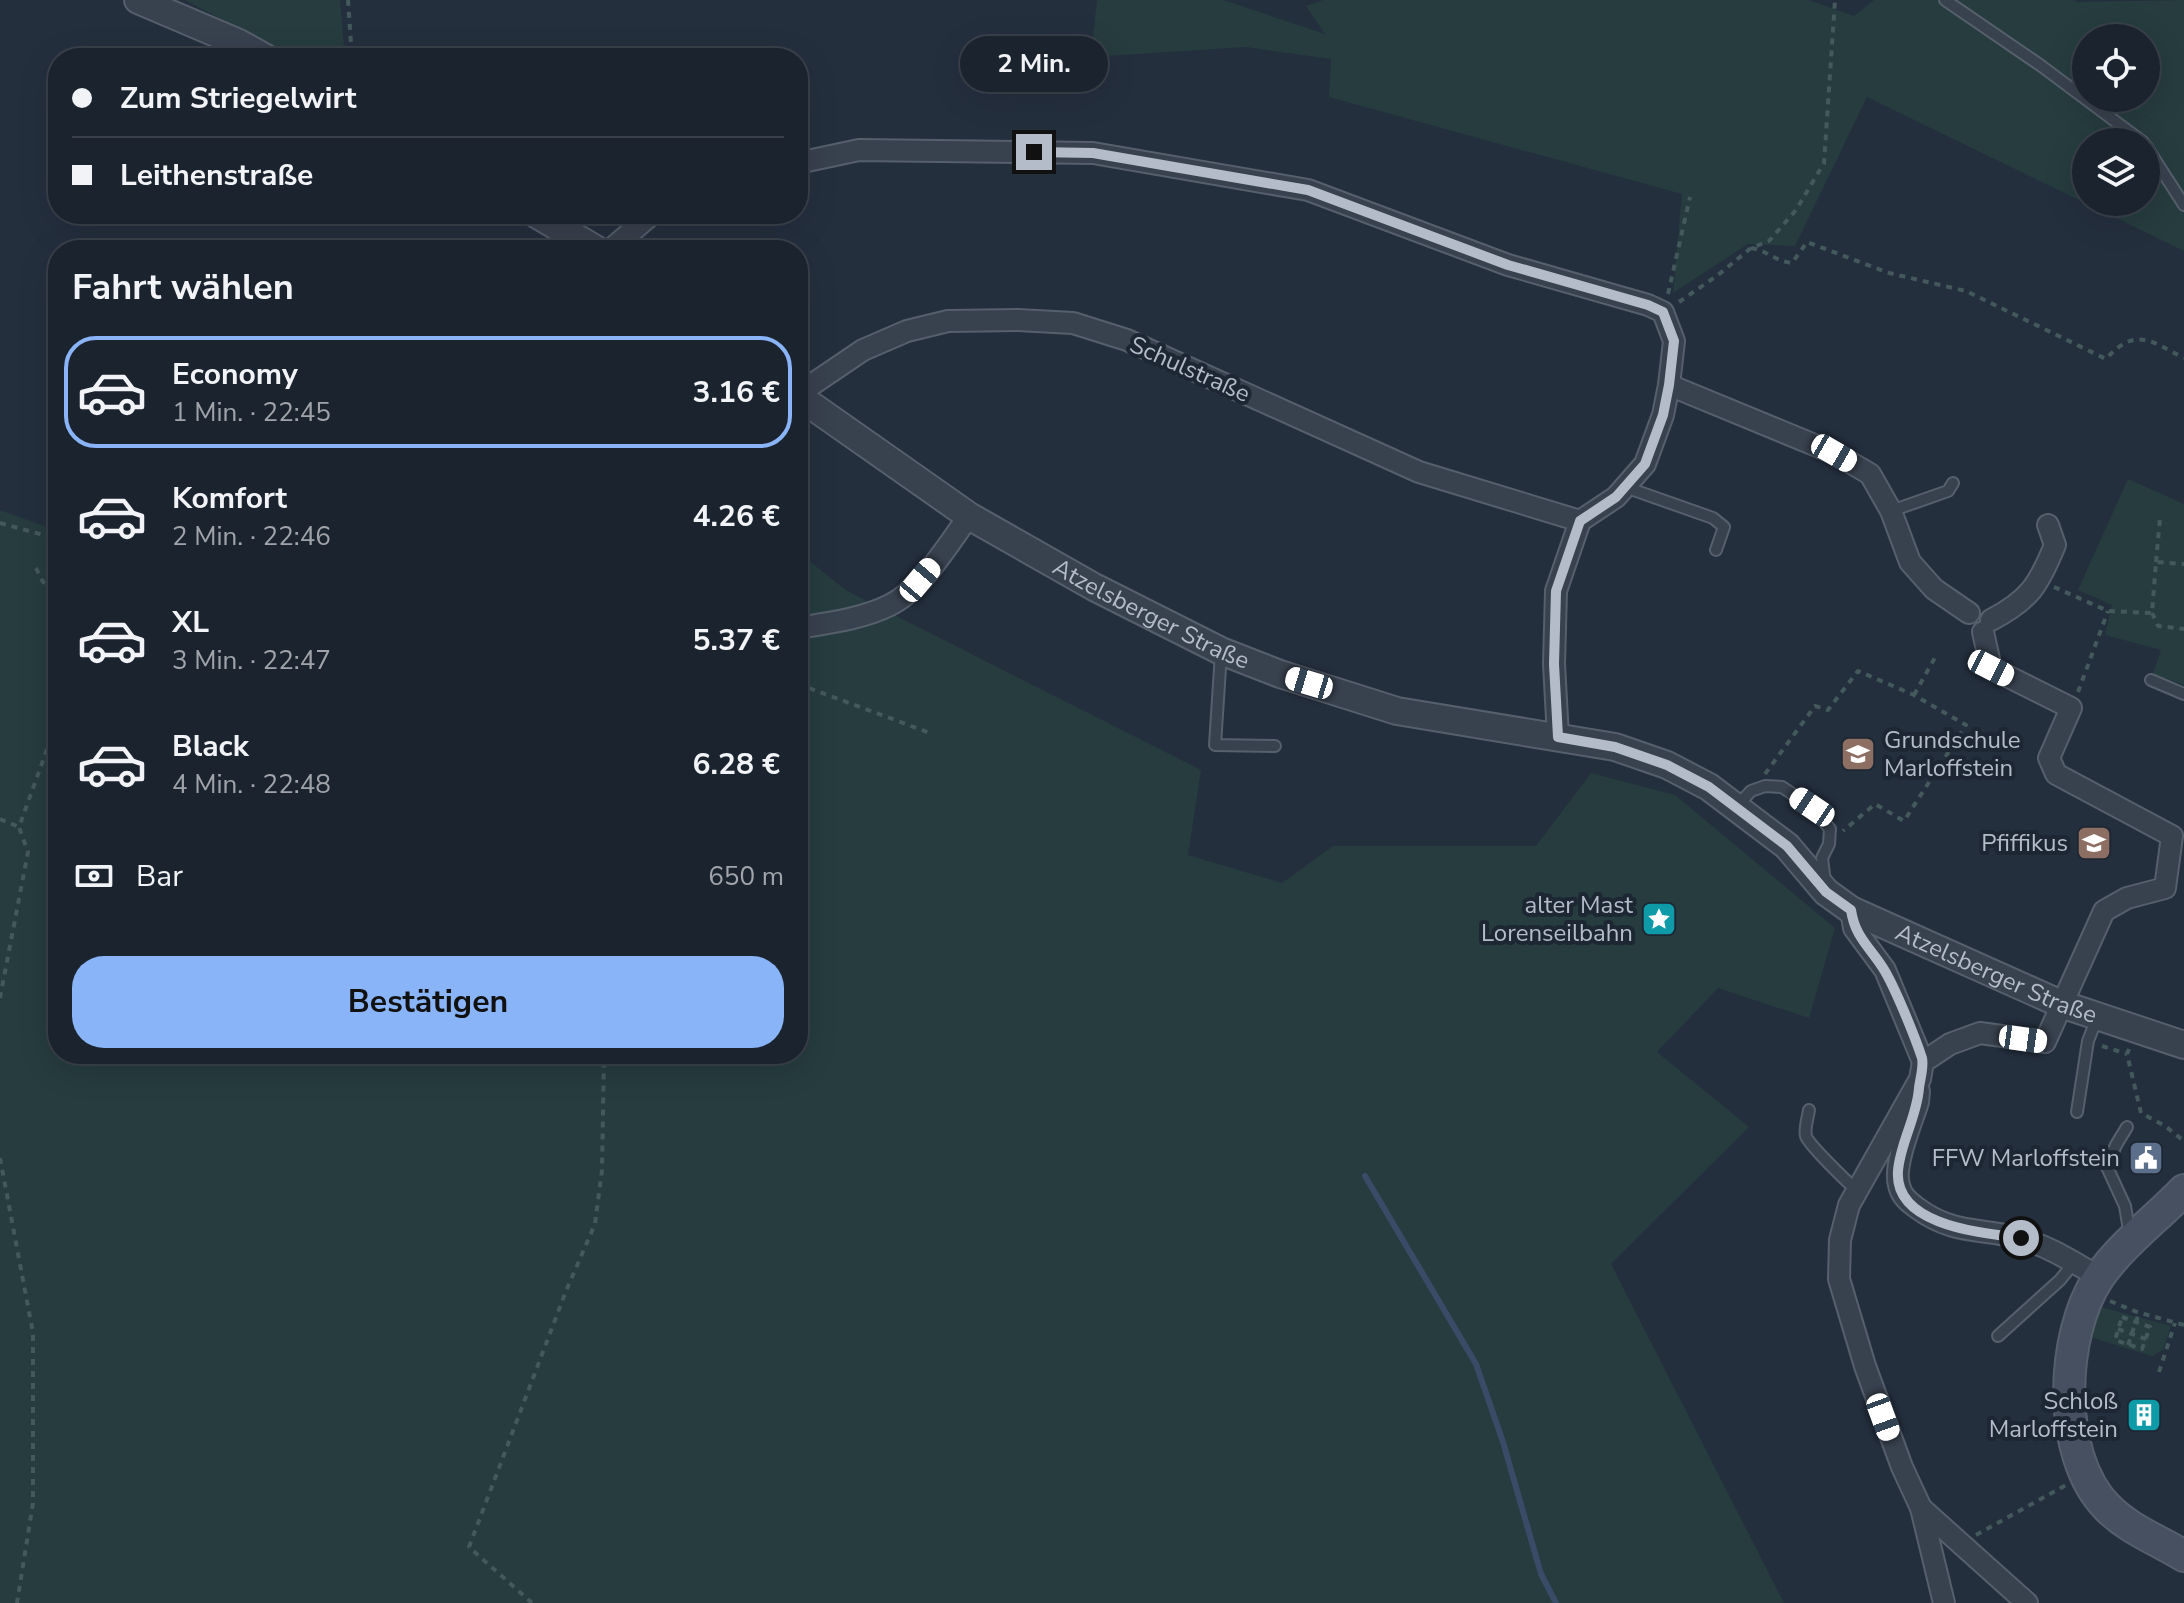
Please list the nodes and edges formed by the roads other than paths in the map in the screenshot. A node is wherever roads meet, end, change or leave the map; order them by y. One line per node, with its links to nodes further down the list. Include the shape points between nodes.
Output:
1 (138, 0): 3 (street)
2 (1945, 0): 4 (lane)
3 (248, 48)
4 (2123, 128)
5 (808, 161): 12 (street, via 859,150 1093,153 1308,190 1508,265 1663,312 1674,341)
6 (2160, 168): 7 (lane)
7 (2184, 205)
8 (553, 224): 10 (street)
9 (640, 224): 11 (street)
10 (580, 240)
11 (622, 240)
12 (1669, 385): 16 (street, via 1645,464); 17 (street, via 1834,453 1870,474)
13 (808, 388): 19 (street, Schulstraße, via 863,350 907,331 948,321 1073,323 1127,340 1419,472)
14 (808, 402): 18 (street, Atzelsberger Straße)
15 (1953, 483): 17 (lane, via 1948,491)
16 (1625, 487): 19 (street); 21 (lane, via 1713,518 1724,527)
17 (1891, 511): 23 (street, via 1910,562 1934,589 1969,613 1983,609)
18 (969, 516): 22 (street, via 902,598 866,615); 24 (street, Atzelsberger Straße)
19 (1580, 521): 27 (street, via 1556,591)
20 (2048, 525): 23 (street, via 2055,545 2041,581)
21 (1716, 550)
22 (808, 626)
23 (1987, 626): 32 (street, via 1991,668 2071,708 2049,758 2056,774 2172,836 2165,888 2127,898 2104,911)
24 (1221, 651): 27 (street, Atzelsberger Straße, via 1397,711); 28 (lane, via 1215,745)
25 (2151, 680): 26 (lane)
26 (2184, 694)
27 (1558, 737): 29 (street, Atzelsberger Straße, via 1615,747 1667,765)
28 (1275, 746)
29 (1736, 807): 30 (street, Atzelsberger Straße, via 1787,846); 30 (lane, via 1751,791 1765,786 1782,787 1812,807 1830,829 1822,858)
30 (1826, 892): 31 (street, Atzelsberger Straße)
31 (1851, 910): 32 (street, Atzelsberger Straße); 35 (street, via 1854,928 1885,970)
32 (2061, 1004): 33 (street, Atzelsberger Straße); 35 (street, via 2045,1042 1980,1033 1950,1044)
33 (2098, 1016): 34 (street, Atzelsberger Straße); 37 (lane, via 2088,1041)
34 (2184, 1045)
35 (1921, 1071): 39 (street); 42 (street, via 1918,1102 1898,1169 1906,1200 1948,1226 2021,1238)
36 (1809, 1110): 39 (lane, via 1805,1135)
37 (2077, 1112)
38 (2127, 1127): 41 (lane, via 2107,1167 2125,1206)
39 (1857, 1190): 44 (street, via 1840,1240 1839,1279 1865,1366)
40 (2184, 1190): 41 (main road)
41 (2131, 1242): 42 (main road)
42 (2094, 1281): 43 (lane, via 2060,1280); 45 (main road, via 2078,1326 2071,1370 2072,1421 2086,1475 2116,1516)
43 (1998, 1336)
44 (1921, 1508): 46 (street); 47 (street)
45 (2184, 1556)
46 (1944, 1603)
47 (2027, 1603)

